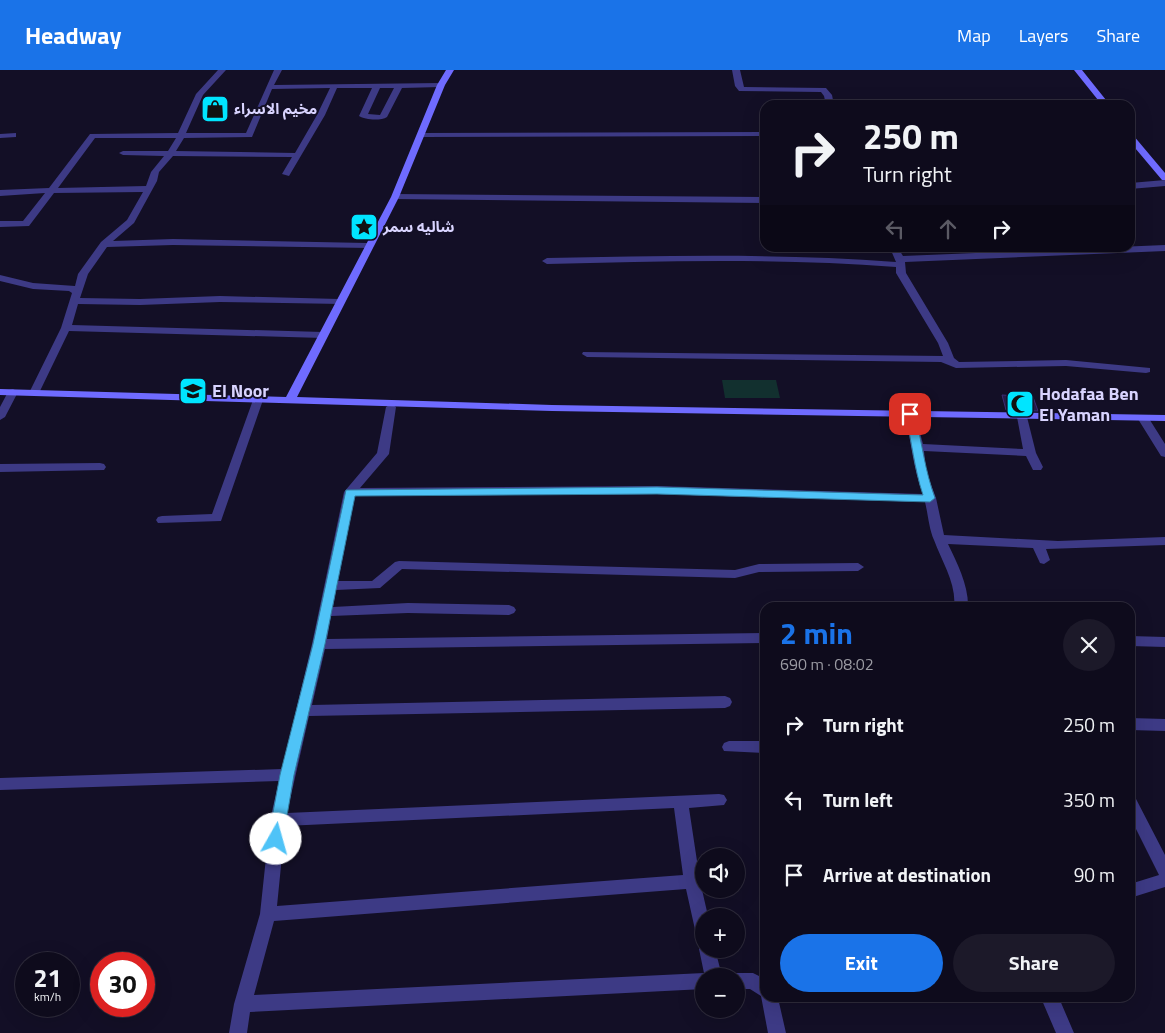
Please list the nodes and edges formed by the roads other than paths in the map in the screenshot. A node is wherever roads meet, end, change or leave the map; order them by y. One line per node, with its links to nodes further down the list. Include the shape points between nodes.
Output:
1 (222, 70): 17 (street, via 200,94)
2 (278, 70): 9 (street)
3 (450, 70): 6 (street)
4 (736, 70): 11 (street, via 742,89 823,90)
5 (1078, 70): 12 (street)
6 (440, 85): 8 (street); 13 (street)
7 (377, 86): 8 (street); 8 (street, via 363,116 383,116); 10 (street)
8 (399, 86)
9 (272, 87): 10 (street); 17 (street, via 249,135)
10 (334, 87): 21 (street, via 322,114)
11 (829, 100)
12 (1102, 100)
13 (421, 134): 14 (street); 29 (street)
14 (760, 134)
15 (0, 136): 16 (street)
16 (13, 136)
17 (181, 136): 20 (street); 27 (street, via 93,136)
18 (1135, 144): 23 (street)
19 (123, 153): 20 (street)
20 (171, 153): 21 (street); 26 (street, via 155,172)
21 (296, 155): 22 (street)
22 (286, 174)
23 (1165, 178)
24 (1165, 183): 25 (street)
25 (1135, 186)
26 (147, 189): 27 (street); 32 (street, via 131,221)
27 (49, 191): 28 (street); 31 (street, via 26,224)
28 (0, 193)
29 (394, 197): 30 (street); 33 (street)
30 (760, 200)
31 (0, 224)
32 (104, 244): 33 (street, via 173,242); 41 (street, via 82,274)
33 (368, 246): 42 (street)
34 (1165, 248): 35 (street)
35 (1135, 250)
36 (896, 252): 39 (street)
37 (1089, 252): 39 (street)
38 (547, 261): 39 (street)
39 (900, 262): 46 (street, via 901,273 943,343 949,359)
40 (0, 278): 41 (street, via 33,286 72,288)
41 (76, 297): 42 (street, via 140,302 220,299); 43 (street)
42 (339, 302): 44 (street)
43 (66, 328): 44 (street); 50 (street)
44 (323, 335): 52 (street)
45 (587, 354): 46 (street, via 943,359)
46 (956, 365): 47 (street, via 1066,363)
47 (1146, 370)
48 (0, 392): 49 (street)
49 (13, 392): 50 (street); 56 (street)
50 (34, 393): 51 (street)
51 (258, 400): 52 (street); 67 (street, via 217,518)
52 (290, 400): 54 (street)
53 (391, 407): 65 (street, via 383,454)
54 (910, 414): 55 (street); 59 (street)
55 (1022, 417): 58 (street); 60 (street)
56 (0, 418)
57 (1165, 418): 58 (street)
58 (1144, 419): 61 (street)
59 (918, 447): 60 (street); 66 (street, via 920,470)
60 (1030, 453): 63 (street)
61 (1165, 453)
62 (100, 467): 64 (street)
63 (1037, 467)
64 (0, 468)
65 (350, 492): 66 (street, via 657,490); 73 (street)
66 (930, 498): 68 (street)
67 (162, 520)
68 (939, 539): 70 (street); 74 (street, via 950,561)
69 (1165, 541): 70 (street)
70 (1038, 544): 71 (street)
71 (1044, 560)
72 (858, 567): 73 (street, via 758,568 736,574 399,565 375,585)
73 (330, 586): 76 (street)
74 (962, 602)
75 (509, 610): 76 (street, via 408,608)
76 (325, 612): 80 (street)
77 (760, 638): 80 (street)
78 (1135, 641): 79 (street)
79 (1165, 642)
80 (319, 644): 82 (street)
81 (725, 702): 82 (street)
82 (302, 711): 87 (street)
83 (1135, 724): 84 (street)
84 (1165, 725)
85 (728, 747): 86 (street)
86 (760, 747)
87 (287, 775): 88 (street); 92 (street)
88 (0, 784)
89 (719, 800): 90 (street)
90 (681, 803): 92 (street); 95 (street)
91 (1135, 811): 93 (street)
92 (278, 820): 98 (street)
93 (1165, 871)
94 (1165, 880): 96 (street)
95 (692, 881): 97 (street); 98 (street)
96 (1135, 889)
97 (698, 908)
98 (268, 914): 104 (street)
99 (695, 981): 104 (street)
100 (745, 981): 101 (street)
101 (760, 986)
102 (770, 1002): 106 (street)
103 (1052, 1002): 107 (street)
104 (243, 1004): 105 (street)
105 (238, 1033)
106 (777, 1033)
107 (1065, 1033)

